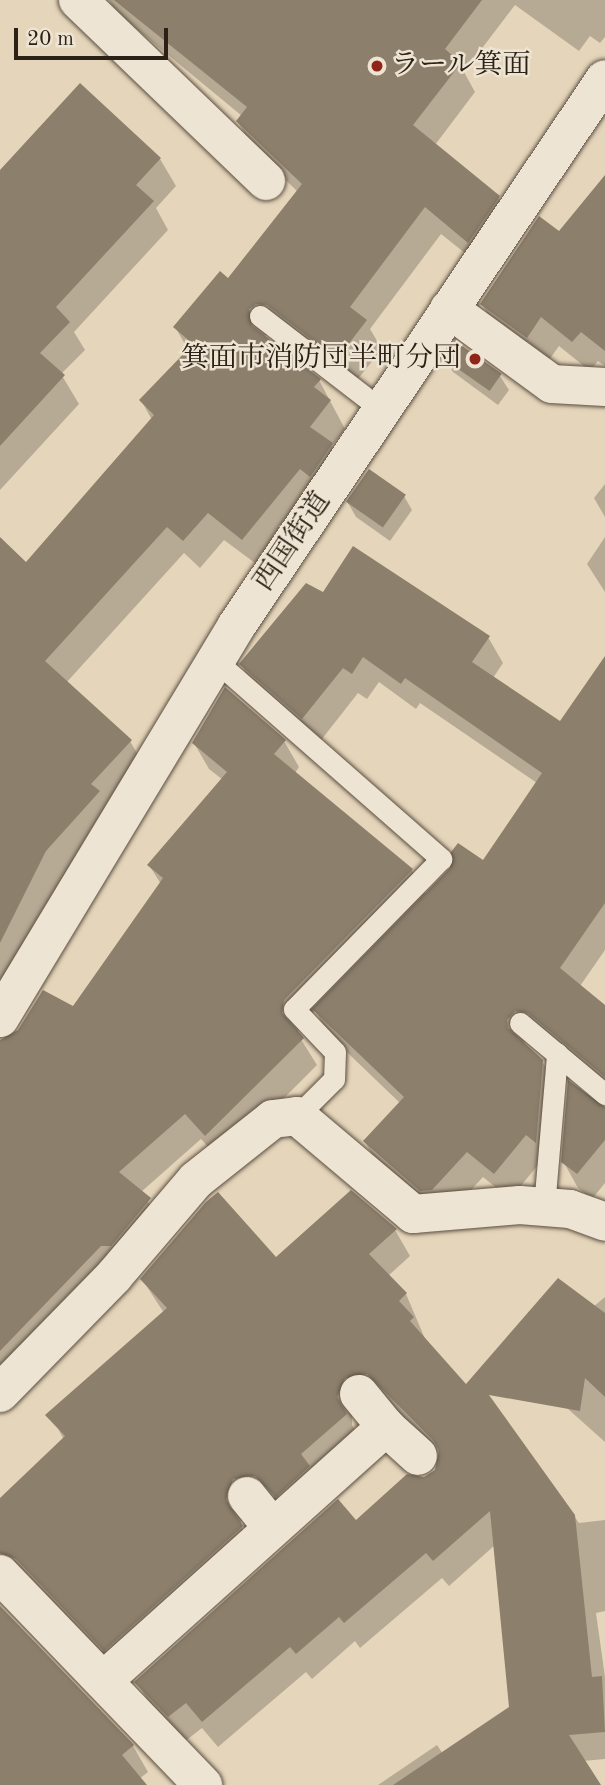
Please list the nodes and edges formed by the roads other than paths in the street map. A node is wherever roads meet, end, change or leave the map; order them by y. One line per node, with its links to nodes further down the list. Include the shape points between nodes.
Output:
1 (78, 0): 3 (street)
2 (600, 98): 4 (street, 西国街道)
3 (266, 181)
4 (449, 309): 6 (street, via 552,384); 7 (street, 西国街道)
5 (260, 316): 7 (lane)
6 (605, 387)
7 (382, 410): 8 (street, 西国街道)
8 (216, 661): 9 (street, 西国街道); 13 (lane, via 441,859 294,1009 335,1052 334,1079)
9 (2, 1011)
10 (520, 1023): 11 (lane)
11 (557, 1054): 12 (lane); 14 (lane)
12 (605, 1094)
13 (297, 1116): 14 (street, via 413,1214); 16 (street, via 273,1119 196,1180 114,1276)
14 (544, 1207): 15 (street, via 570,1209)
15 (605, 1222)
16 (0, 1393)
17 (359, 1394): 18 (street)
18 (386, 1427): 19 (street); 21 (street)
19 (418, 1456)
20 (247, 1496): 21 (street)
21 (272, 1527): 23 (street)
22 (0, 1574): 23 (street)
23 (104, 1680): 24 (street)
24 (203, 1785)

